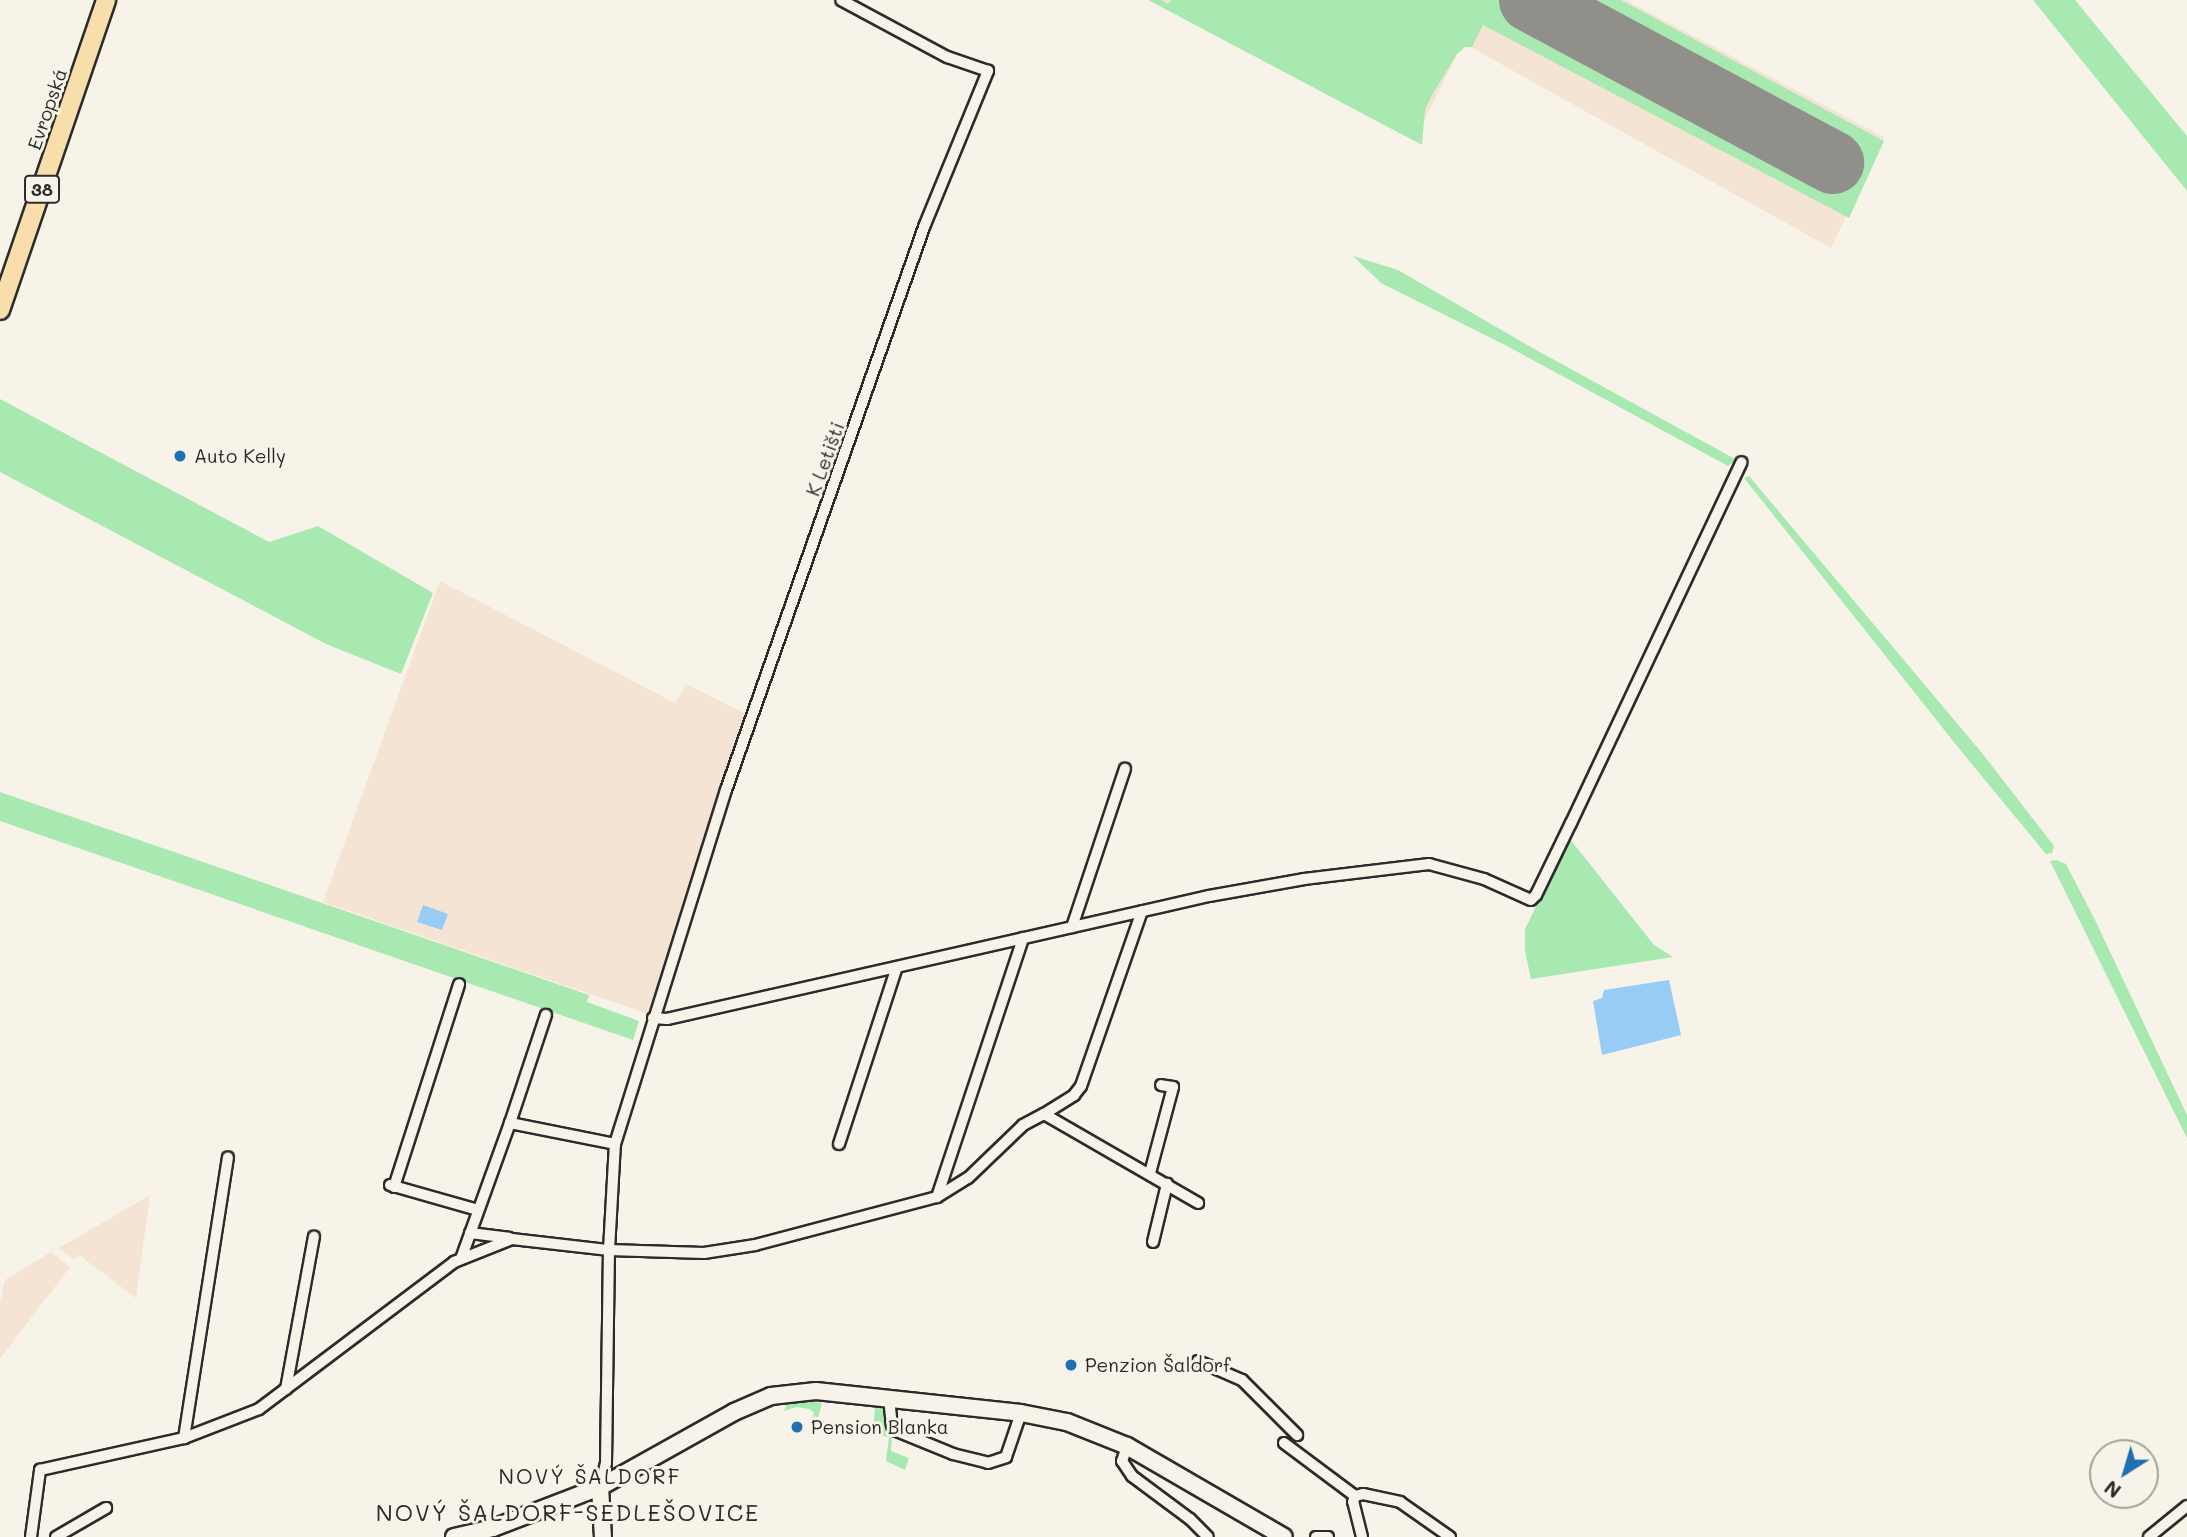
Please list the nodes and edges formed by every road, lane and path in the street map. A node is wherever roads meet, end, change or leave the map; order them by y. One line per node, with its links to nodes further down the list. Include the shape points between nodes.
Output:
1 (106, 0): 3 (main road, Evropská / 38)
2 (841, 0): 12 (street, K Letišti, via 947,57 988,71 923,227 726,790)
3 (0, 310)
4 (1742, 462): 6 (street, via 1572,823 1531,900 1484,879 1429,864 1304,879)
5 (1125, 769): 7 (street)
6 (1142, 911): 7 (street); 14 (street, via 1081,1086)
7 (1072, 927): 8 (street)
8 (1023, 938): 9 (street); 21 (street)
9 (897, 967): 12 (street, via 667,1019); 17 (street)
10 (459, 984): 23 (street, via 391,1186)
11 (546, 1015): 15 (street)
12 (653, 1017): 16 (street)
13 (1161, 1085): 19 (street, via 1173,1087)
14 (1044, 1114): 19 (street); 21 (street, via 1023,1125 968,1178)
15 (510, 1123): 16 (street); 23 (street)
16 (615, 1144): 28 (street)
17 (839, 1144)
18 (228, 1157): 35 (street)
19 (1150, 1173): 20 (street)
20 (1167, 1184): 22 (street); 27 (street)
21 (937, 1197): 28 (street, via 728,1251)
22 (1198, 1203)
23 (478, 1210): 24 (street)
24 (470, 1233): 26 (street); 29 (street)
25 (314, 1237): 31 (street)
26 (512, 1239): 28 (street); 29 (street)
27 (1153, 1242)
28 (609, 1250): 38 (street, via 606,1463)
29 (461, 1259): 31 (street)
30 (1198, 1361): 34 (street, via 1242,1380)
31 (286, 1389): 35 (street, via 259,1409)
32 (889, 1398): 33 (main road); 33 (street, via 897,1431 988,1463 1006,1457); 38 (main road, via 816,1391 771,1396)
33 (1021, 1413): 37 (main road, via 1068,1422)
34 (1297, 1435)
35 (184, 1438): 42 (street, via 40,1470)
36 (1284, 1443): 39 (street)
37 (1127, 1446): 46 (street, via 1122,1461 1132,1476); 47 (main road)
38 (600, 1487): 44 (main road, via 493,1528); 45 (main road)
39 (1355, 1496): 50 (street); 51 (street, via 1371,1494 1400,1502)
40 (2187, 1506): 52 (street)
41 (106, 1508): 43 (street)
42 (31, 1537)
43 (56, 1537)
44 (453, 1537)
45 (603, 1537)
46 (1208, 1537)
47 (1284, 1537)
48 (1316, 1537): 49 (street)
49 (1328, 1537)
50 (1362, 1537)
51 (1450, 1537)
52 (2149, 1537)

